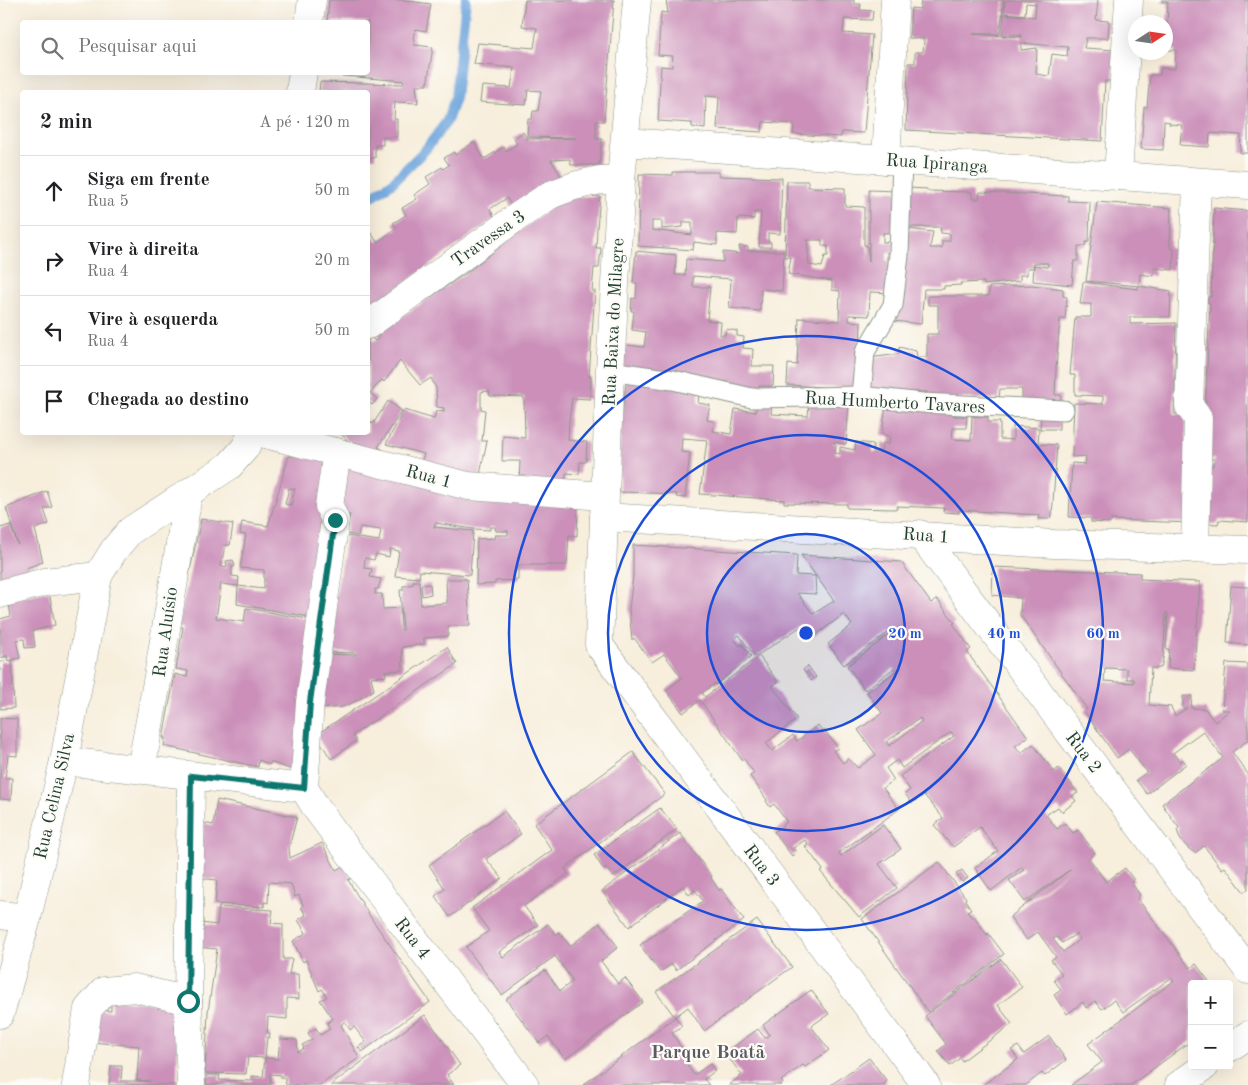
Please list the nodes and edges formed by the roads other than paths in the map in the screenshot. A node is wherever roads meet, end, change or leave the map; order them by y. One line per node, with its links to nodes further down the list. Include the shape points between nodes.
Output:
1 (312, 0): 5 (street)
2 (637, 0): 8 (street, Rua Baixa do Milagre)
3 (895, 0): 9 (street)
4 (1129, 0): 10 (street)
5 (309, 20)
6 (302, 75): 7 (street)
7 (300, 90)
8 (625, 142): 9 (street, Rua Ipiranga); 11 (street, Rua Baixa do Milagre)
9 (894, 160): 10 (street, Rua Ipiranga); 16 (lane, via 899,255 893,305 864,352)
10 (1118, 176): 12 (street, Rua Ipiranga)
11 (621, 180): 14 (street, Travessa 3, via 600,180 550,195); 15 (street, Rua Baixa do Milagre)
12 (1196, 182): 13 (street, Rua Ipiranga); 24 (street, via 1189,406 1198,418)
13 (1248, 185)
14 (370, 324)
15 (610, 371): 16 (lane, Rua Humberto Tavares, via 672,380 752,398); 22 (street, Rua Baixa do Milagre)
16 (861, 396): 17 (lane, Rua Humberto Tavares, via 922,403)
17 (1064, 410)
18 (252, 435): 21 (street, via 229,466)
19 (269, 435): 20 (street, Rua 1)
20 (337, 452): 22 (street, Rua 1, via 468,486); 32 (street, via 329,506 335,520 310,702)
21 (188, 495): 26 (street, via 130,531); 30 (street, Rua Aluísio)
22 (604, 506): 23 (street, Rua 1); 28 (street, Rua Baixa do Milagre)
23 (920, 534): 24 (street, Rua 1, via 1054,544); 34 (street, Rua 2)
24 (1196, 549): 25 (street, Rua 1)
25 (1248, 550)
26 (98, 576): 27 (street, via 45,582); 29 (street, Rua Celina Silva)
27 (0, 594)
28 (599, 645): 43 (street, Rua 3)
29 (64, 761): 30 (street); 33 (street, Rua Celina Silva)
30 (141, 769): 31 (street)
31 (191, 776): 32 (street); 35 (street)
32 (304, 788): 42 (street, Rua 4)
33 (13, 917): 36 (street, Rua Celina Silva)
34 (1248, 970)
35 (188, 1001): 40 (street, via 136,988 104,992 88,1009); 41 (street)
36 (0, 1014)
37 (1248, 1035): 38 (street)
38 (1233, 1045)
39 (1200, 1070): 44 (street)
40 (76, 1085)
41 (191, 1085)
42 (525, 1085)
43 (926, 1085)
44 (1179, 1085)

